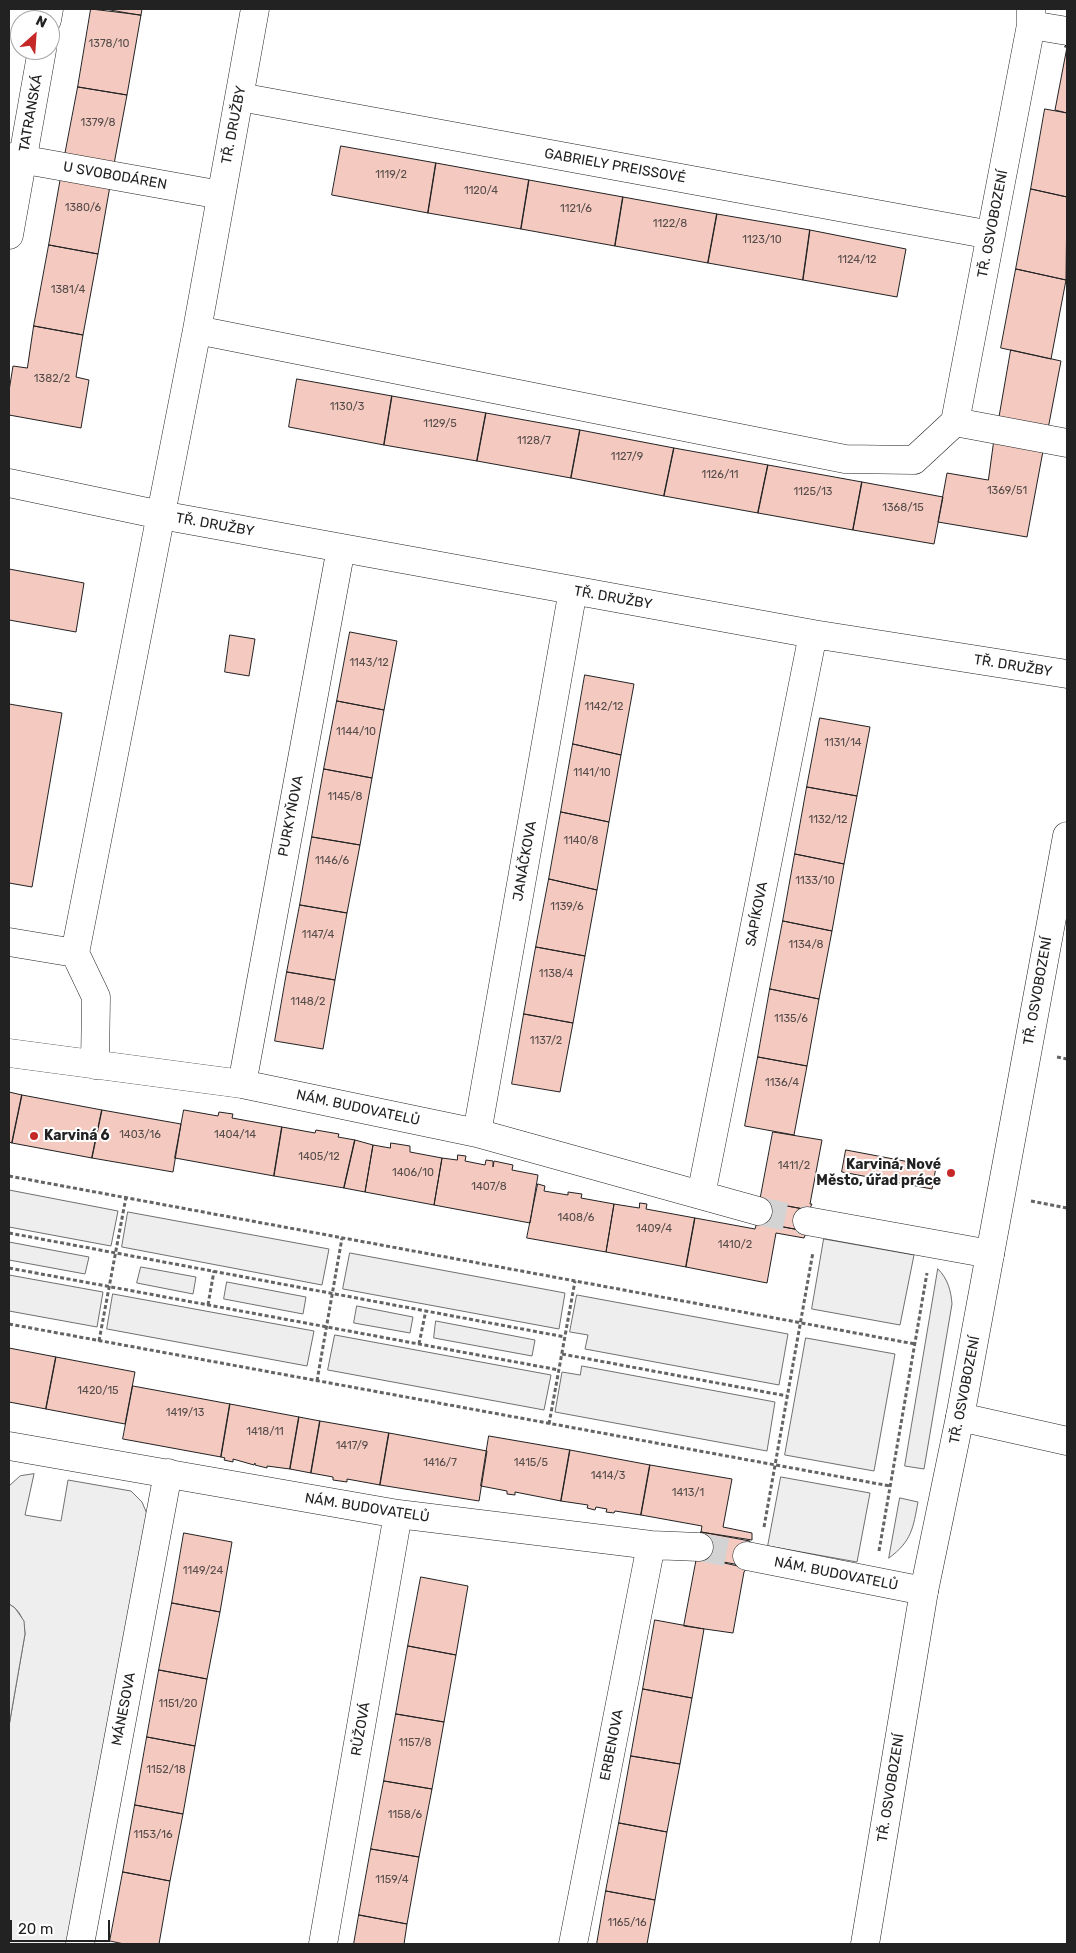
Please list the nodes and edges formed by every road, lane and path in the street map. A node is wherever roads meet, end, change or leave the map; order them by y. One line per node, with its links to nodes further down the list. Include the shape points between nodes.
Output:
1 (255, 9): 5 (street, TŘ. DRUŽBY)
2 (1031, 17): 3 (street, TŘ. OSVOBOZENÍ); 9 (street, TŘ. OSVOBOZENÍ)
3 (1067, 31)
4 (40, 60): 6 (street, TATRANSKÁ)
5 (240, 97): 7 (street, TŘ. DRUŽBY); 9 (street, GABRIELY PREISSOVÉ)
6 (16, 158): 7 (street, U SVOBODÁREN); 8 (street, TATRANSKÁ)
7 (221, 195): 10 (street, TŘ. DRUŽBY)
8 (9, 235)
9 (991, 235): 11 (street, TŘ. OSVOBOZENÍ)
10 (197, 330): 11 (street, via 846,458 914,460); 14 (street, TŘ. DRUŽBY)
11 (955, 422): 12 (street)
12 (1067, 443)
13 (9, 483): 14 (street, TŘ. DRUŽBY)
14 (161, 515): 15 (street, TŘ. DRUŽBY); 21 (street, TŘ. DRUŽBY)
15 (341, 548): 16 (street, TŘ. DRUŽBY); 24 (street, PURKYŇOVA)
16 (573, 590): 17 (street, TŘ. DRUŽBY); 25 (street, JANÁČKOVA)
17 (813, 634): 18 (street, TŘ. DRUŽBY); 27 (street, SAPÍKOVA)
18 (1067, 674)
19 (1067, 836): 35 (street, TŘ. OSVOBOZENÍ)
20 (9, 942): 21 (street)
21 (75, 953): 23 (street, via 96,997)
22 (9, 1053): 23 (street, NÁM. BUDOVATELŮ)
23 (95, 1065): 24 (street, NÁM. BUDOVATELŮ)
24 (242, 1084): 25 (street, NÁM. BUDOVATELŮ)
25 (477, 1133): 27 (street, NÁM. BUDOVATELŮ)
26 (9, 1176): 28 (path)
27 (701, 1195): 29 (street, NÁM. BUDOVATELŮ)
28 (126, 1198): 32 (path); 34 (path)
29 (758, 1211)
30 (812, 1222): 33 (street); 43 (path)
31 (9, 1233): 34 (path)
32 (342, 1238): 38 (path); 40 (path)
33 (932, 1243): 35 (street); 49 (path)
34 (116, 1253): 37 (path); 39 (path)
35 (990, 1254): 54 (street, TŘ. OSVOBOZENÍ)
36 (9, 1268): 39 (path)
37 (214, 1271): 40 (path); 41 (path)
38 (575, 1281): 43 (path); 46 (path)
39 (109, 1287): 41 (path); 47 (path)
40 (332, 1293): 42 (path); 45 (path)
41 (208, 1305): 45 (path)
42 (426, 1310): 46 (path); 48 (path)
43 (800, 1322): 49 (path); 53 (path)
44 (9, 1324): 47 (path)
45 (326, 1327): 48 (path); 52 (path)
46 (565, 1337): 50 (path)
47 (99, 1341): 52 (path)
48 (419, 1344): 51 (path)
49 (915, 1344): 60 (path)
50 (562, 1354): 51 (path); 53 (path)
51 (558, 1370): 55 (path)
52 (317, 1381): 55 (path)
53 (787, 1396): 58 (path)
54 (960, 1417): 56 (street); 66 (street, TŘ. OSVOBOZENÍ)
55 (548, 1424): 58 (path)
56 (1067, 1440)
57 (12, 1453): 59 (street, NÁM. BUDOVATELŮ)
58 (775, 1465): 60 (path); 64 (path)
59 (168, 1473): 61 (street, NÁM. BUDOVATELŮ); 67 (street, MÁNESOVA)
60 (890, 1486): 65 (path)
61 (398, 1514): 62 (street, NÁM. BUDOVATELŮ); 68 (street, RŮŽOVÁ)
62 (651, 1545): 63 (street, NÁM. BUDOVATELŮ); 69 (street, ERBENOVA)
63 (698, 1547)
64 (753, 1557): 65 (street, NÁM. BUDOVATELŮ)
65 (874, 1581): 66 (street, NÁM. BUDOVATELŮ)
66 (924, 1591): 70 (street, TŘ. OSVOBOZENÍ)
67 (80, 1944)
68 (323, 1944)
69 (573, 1944)
70 (865, 1944)

